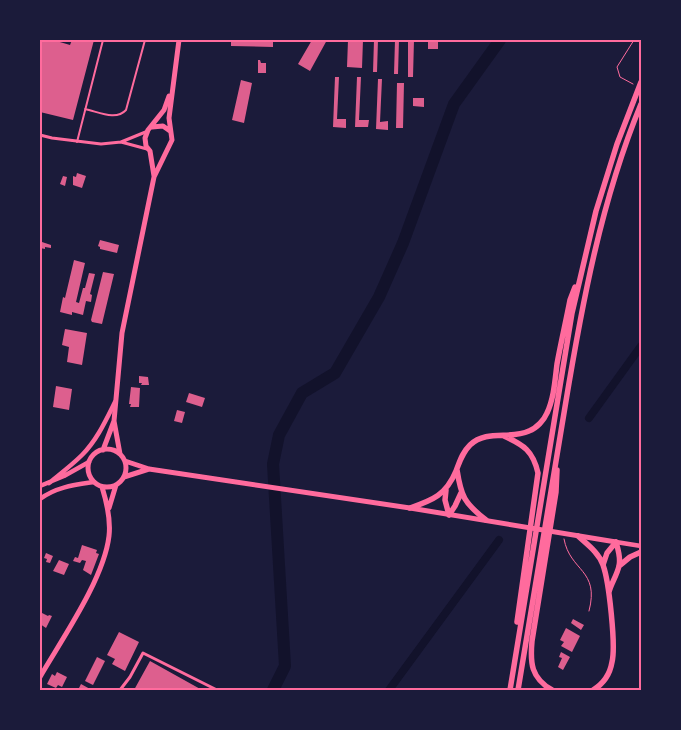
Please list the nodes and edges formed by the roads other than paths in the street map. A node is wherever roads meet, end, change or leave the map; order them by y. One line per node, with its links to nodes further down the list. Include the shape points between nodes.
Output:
1 (103, 40): 7 (lane)
2 (145, 40): 7 (lane, via 124,112 115,116)
3 (179, 40): 5 (main road)
4 (641, 82): 16 (highway, via 607,176)
5 (172, 86): 8 (main road, via 164,110); 9 (main road, via 168,118)
6 (641, 104): 44 (highway, via 614,178 596,242 557,451)
7 (86, 109): 11 (lane)
8 (149, 129): 9 (main road, via 159,126); 12 (street); 13 (main road, via 145,142)
9 (170, 131): 14 (main road, via 172,140)
10 (40, 135): 11 (street)
11 (77, 142): 12 (street)
12 (121, 142): 13 (street)
13 (150, 150): 14 (main road, via 158,154); 15 (main road)
14 (166, 151): 15 (main road)
15 (154, 177): 17 (main road, via 122,333)
16 (582, 268): 19 (highway, via 570,300 548,411 544,419 529,431); 33 (highway)
17 (116, 398): 18 (main road); 28 (street, via 92,444)
18 (114, 421): 20 (main road); 21 (main road)
19 (503, 435): 25 (highway, via 481,438 472,444 460,458); 33 (highway, via 523,446 535,461)
20 (103, 450): 21 (main road); 23 (main road, via 94,454)
21 (120, 454): 22 (main road)
22 (125, 461): 24 (main road); 26 (main road)
23 (89, 462): 27 (main road, via 88,473); 28 (street)
24 (150, 469): 26 (main road); 37 (main road)
25 (457, 470): 32 (highway); 34 (highway)
26 (124, 477): 29 (main road)
27 (94, 482): 31 (main road); 35 (street, via 67,486)
28 (49, 483): 30 (street)
29 (116, 485): 31 (main road); 36 (main road)
30 (40, 486)
31 (102, 487): 36 (main road)
32 (446, 490): 37 (highway, via 432,500); 38 (highway)
33 (539, 490): 51 (highway)
34 (461, 493): 38 (highway); 39 (highway)
35 (40, 499)
36 (109, 508): 48 (main road, via 109,534 102,563 85,600)
37 (410, 508): 38 (main road)
38 (449, 515): 39 (main road)
39 (486, 520): 40 (main road)
40 (578, 536): 41 (main road); 45 (highway, via 595,551)
41 (616, 542): 42 (street); 45 (highway); 46 (highway)
42 (641, 546)
43 (641, 552): 46 (highway)
44 (542, 559): 52 (highway); 53 (highway, via 530,661 544,686)
45 (603, 565): 47 (highway)
46 (619, 566): 47 (highway)
47 (608, 594): 54 (highway, via 612,661 607,676)
48 (40, 677)
49 (120, 690): 50 (street, via 143,653)
50 (217, 690)
51 (510, 690)
52 (518, 690)
53 (552, 690)
54 (593, 690)

